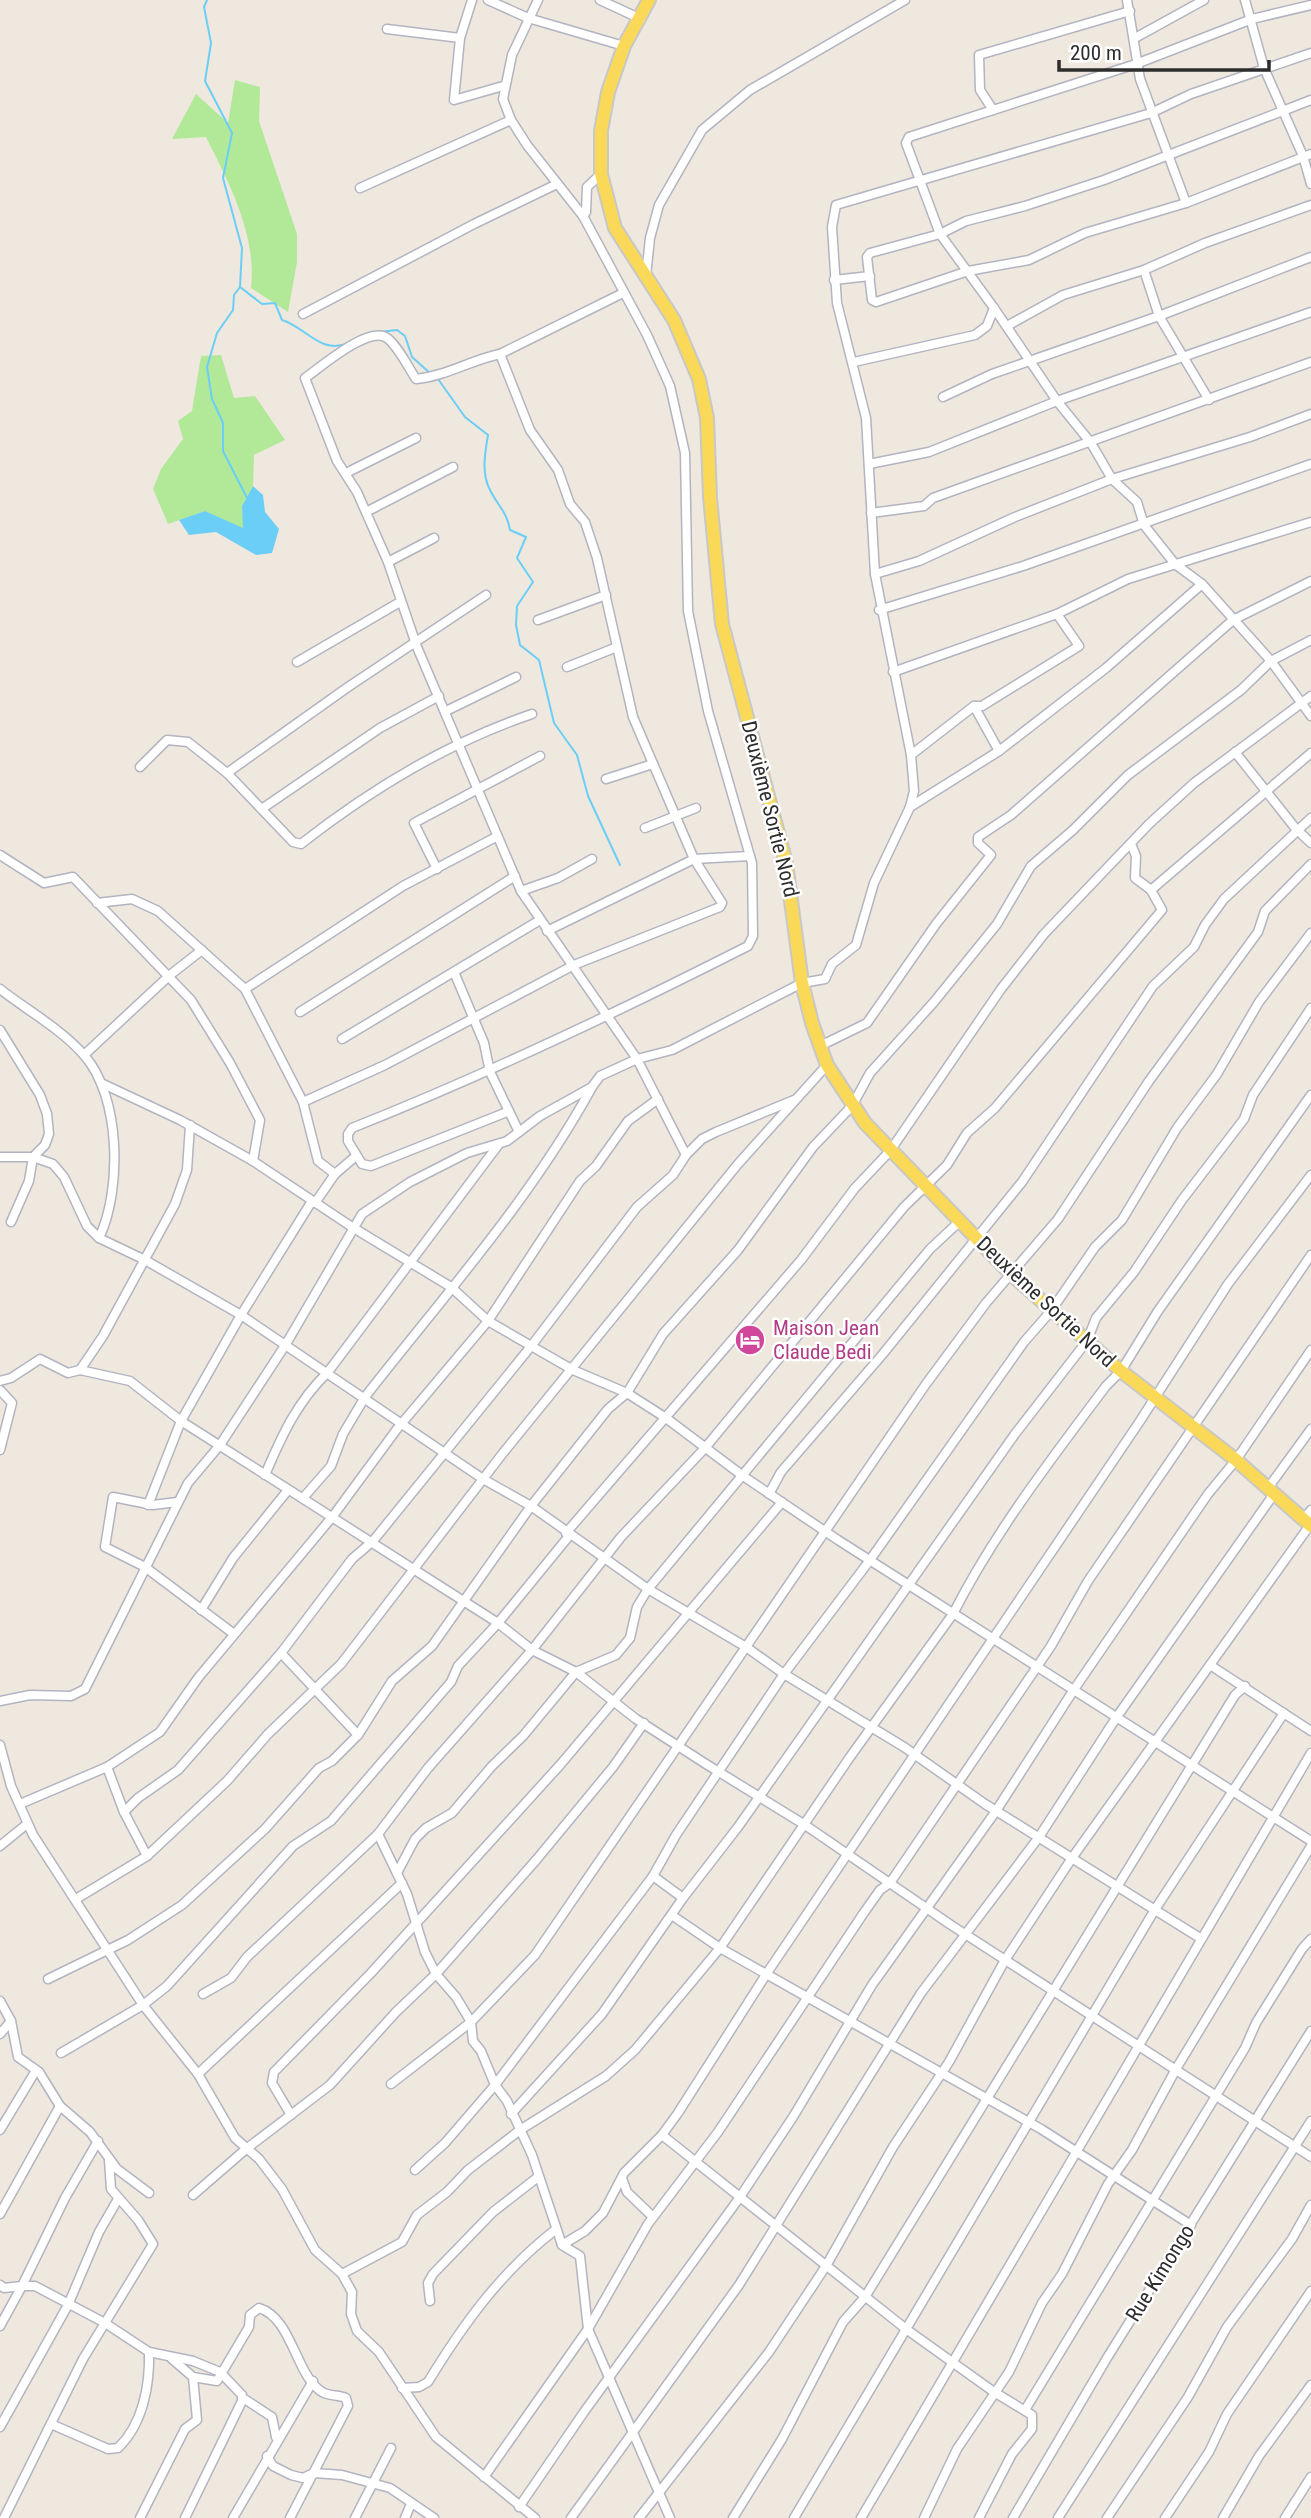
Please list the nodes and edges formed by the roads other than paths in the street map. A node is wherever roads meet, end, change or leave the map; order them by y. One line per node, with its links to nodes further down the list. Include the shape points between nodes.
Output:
1 (472, 0): 16 (street)
2 (488, 0): 12 (street)
3 (538, 0): 12 (street)
4 (600, 0): 13 (street)
5 (649, 0): 13 (main road, Deuxième Sortie Nord)
6 (905, 0): 43 (street, via 750,90 702,130 659,205)
7 (1126, 0): 11 (street)
8 (1204, 0): 17 (street)
9 (1245, 0): 14 (street)
10 (1311, 5): 14 (street)
11 (1130, 11): 17 (street); 24 (street, via 979,55 980,90)
12 (528, 18): 18 (street); 22 (street)
13 (641, 19): 18 (main road, Deuxième Sortie Nord)
14 (1252, 19): 20 (street); 21 (street)
15 (387, 29): 16 (street)
16 (460, 38): 22 (street, via 454,100)
17 (1135, 38): 20 (street)
18 (624, 46): 30 (main road, Deuxième Sortie Nord, via 604,111)
19 (1311, 53): 21 (street)
20 (1136, 64): 24 (street); 26 (street)
21 (1264, 68): 25 (street); 26 (street)
22 (503, 86): 27 (street)
23 (1311, 100): 25 (street)
24 (993, 110): 31 (street, via 909,137 906,143)
25 (1282, 111): 28 (street); 29 (street)
26 (1152, 113): 28 (street); 31 (street)
27 (511, 120): 32 (street); 34 (street)
28 (1168, 154): 35 (street); 38 (street, via 1104,180 966,221)
29 (1307, 155): 33 (street); 35 (street)
30 (601, 174): 37 (street, via 587,187); 43 (main road, Deuxième Sortie Nord, via 615,228)
31 (920, 180): 38 (street); 44 (street, via 836,205)
32 (557, 184): 37 (street); 48 (street)
33 (1311, 184)
34 (360, 188)
35 (1186, 203): 41 (street, via 1085,233 1029,260)
36 (1311, 205): 40 (street)
37 (583, 216): 45 (street)
38 (940, 234): 41 (street); 42 (street, via 870,253)
39 (1311, 257): 49 (street)
40 (1144, 270): 49 (street); 50 (street, via 1098,281 1050,300)
41 (968, 271): 42 (street, via 876,302); 46 (street)
42 (870, 276): 44 (street)
43 (646, 279): 138 (main road, Deuxième Sortie Nord, via 674,320 699,379 707,418 722,624 786,863)
44 (834, 280): 54 (street)
45 (623, 293): 51 (street); 122 (street, via 665,370 680,427 685,453 688,611 708,711)
46 (994, 308): 50 (street); 54 (street, via 987,326 975,335)
47 (1311, 312): 52 (street)
48 (303, 314)
49 (1159, 316): 52 (street); 53 (street)
50 (1007, 326): 53 (street)
51 (500, 354): 65 (street, via 436,377 416,379 389,339 369,336 305,378 322,427); 78 (street, via 530,430 558,470 570,504 585,522)
52 (1182, 358): 57 (street); 58 (street)
53 (1030, 360): 56 (street); 58 (street)
54 (854, 362): 62 (street, via 866,418)
55 (1311, 362): 57 (street)
56 (943, 397)
57 (1209, 400): 61 (street)
58 (1057, 401): 61 (street); 62 (street, via 929,452)
59 (1311, 414): 66 (street)
60 (416, 438): 65 (street)
61 (1091, 443): 66 (street); 68 (street, via 933,498 924,506)
62 (869, 464): 68 (street)
63 (1311, 464): 70 (street)
64 (453, 467): 67 (street)
65 (346, 473): 67 (street)
66 (1112, 480): 70 (street, via 1137,502); 74 (street, via 919,561)
67 (366, 512): 72 (street)
68 (871, 513): 74 (street)
69 (1311, 522): 73 (street)
70 (1144, 525): 73 (street); 80 (street)
71 (434, 538): 72 (street)
72 (388, 562): 79 (street)
73 (1175, 564): 76 (street); 81 (street, via 1128,579)
74 (875, 574): 80 (street)
75 (1311, 581): 83 (street)
76 (1202, 584): 83 (street); 100 (street, via 1106,668)
77 (486, 595): 85 (street)
78 (606, 595): 82 (street); 86 (street)
79 (400, 602): 85 (street); 88 (street)
80 (879, 610): 90 (street)
81 (1057, 614): 90 (street); 95 (street, via 1079,646 982,706)
82 (538, 620)
83 (1233, 620): 87 (street); 147 (street, via 1011,816 978,837 978,843 991,855 867,1023)
84 (1311, 640): 87 (street)
85 (415, 643): 92 (street); 107 (street)
86 (617, 647): 89 (street); 105 (street, via 633,717)
87 (1270, 661): 94 (street); 158 (street, via 1241,690 1128,775 1031,866 996,924 870,1073)
88 (297, 662)
89 (567, 667)
90 (893, 672): 103 (street)
91 (516, 677): 96 (street)
92 (439, 696): 96 (street); 112 (street, via 380,728)
93 (1311, 696): 94 (street)
94 (1302, 705): 98 (street); 101 (street)
95 (974, 706): 100 (street); 103 (street)
96 (446, 711): 99 (street)
97 (532, 714): 99 (street)
98 (1311, 716)
99 (460, 744): 109 (street); 112 (street, via 334,818 302,844 293,842)
100 (999, 751): 111 (street)
101 (1235, 752): 110 (street); 120 (street, via 1194,783)
102 (1311, 753): 110 (street)
103 (911, 755): 111 (street)
104 (540, 756): 109 (street)
105 (653, 764): 108 (street); 114 (street)
106 (140, 767): 107 (street, via 167,740 183,740)
107 (227, 773): 112 (street)
108 (606, 779)
109 (480, 791): 118 (street); 126 (street, via 414,823)
110 (1265, 791): 117 (street); 128 (street)
111 (911, 807): 138 (street, via 874,883 856,945 832,964 825,979)
112 (263, 808)
113 (696, 808): 114 (street)
114 (675, 816): 116 (street); 124 (street)
115 (1311, 818): 117 (street)
116 (645, 828)
117 (1296, 829): 119 (street); 177 (street, via 1224,899 1195,947 1153,986 1022,1182)
118 (496, 837): 126 (street); 127 (street)
119 (1311, 842)
120 (1131, 844): 128 (street, via 1136,856 1135,878); 163 (street, via 1044,934)
121 (0, 855): 130 (street, via 44,883 73,877)
122 (750, 856): 124 (street); 143 (street, via 751,943)
123 (592, 859): 129 (street)
124 (694, 859): 132 (street); 135 (street, via 721,901 720,907)
125 (1311, 864): 181 (street, via 1265,911 1258,932 1149,1081 1058,1219)
126 (437, 869): 140 (street, via 403,886)
127 (514, 876): 129 (street); 142 (street)
128 (1151, 890): 171 (street, via 1162,910 995,1108 967,1133)
129 (521, 891): 131 (street)
130 (97, 903): 134 (street, via 118,899 145,905); 137 (street)
131 (540, 920): 132 (street); 136 (street)
132 (547, 931): 135 (street)
133 (1311, 933): 183 (street, via 1259,1002 1122,1220 1095,1247)
134 (202, 950): 137 (street); 140 (street)
135 (574, 965): 143 (street); 144 (street)
136 (454, 972): 144 (street); 146 (street)
137 (170, 975): 148 (street); 168 (street, via 210,1031 260,1120)
138 (802, 983): 147 (main road, Deuxième Sortie Nord); 149 (street, via 672,1050)
139 (0, 989): 148 (street)
140 (245, 989): 157 (street)
141 (1311, 1009): 186 (street, via 1254,1095 1244,1118 1096,1318)
142 (300, 1012)
143 (610, 1017): 149 (street); 151 (street)
144 (471, 1018): 151 (street, via 484,1043); 157 (street, via 385,1065)
145 (0, 1030): 167 (street, via 47,1114 47,1141)
146 (342, 1039)
147 (820, 1046): 150 (main road, Deuxième Sortie Nord)
148 (84, 1055): 152 (street)
149 (637, 1059): 153 (street, via 600,1076); 156 (street)
150 (827, 1065): 155 (street); 158 (main road, Deuxième Sortie Nord)
151 (490, 1072): 159 (street); 165 (street, via 352,1128 348,1141)
152 (101, 1083): 160 (street); 176 (street, via 115,1171 114,1193)
153 (592, 1087): 161 (street); 182 (street, via 537,1174)
154 (1311, 1095): 192 (street, via 1158,1311)
155 (801, 1096): 164 (street, via 716,1132); 191 (street, via 738,1164)
156 (658, 1099): 164 (street); 185 (street, via 628,1121 580,1181)
157 (303, 1102): 169 (street, via 318,1161)
158 (852, 1106): 163 (main road, Deuxième Sortie Nord); 196 (street, via 813,1147 738,1250 663,1335)
159 (507, 1112): 161 (street); 165 (street, via 371,1166)
160 (190, 1125): 168 (street); 179 (street, via 190,1154 179,1193)
161 (519, 1132): 162 (street)
162 (499, 1144): 175 (street, via 467,1153 410,1182 370,1207); 180 (street)
163 (890, 1151): 171 (main road, Deuxième Sortie Nord); 199 (street)
164 (686, 1155): 188 (street, via 673,1175 637,1207)
165 (356, 1156): 169 (street)
166 (0, 1157): 167 (street)
167 (33, 1157): 173 (street, via 30,1181); 176 (street, via 60,1169 87,1226)
168 (253, 1161): 172 (street)
169 (335, 1174): 172 (street)
170 (1311, 1175): 197 (street, via 1228,1284)
171 (926, 1188): 174 (main road, Deuxième Sortie Nord); 205 (street, via 904,1207)
172 (314, 1202): 175 (street); 184 (street)
173 (11, 1222)
174 (959, 1222): 177 (main road, Deuxième Sortie Nord); 210 (street, via 930,1249)
175 (352, 1227): 180 (street); 187 (street)
176 (99, 1238): 179 (street)
177 (976, 1238): 181 (main road, Deuxième Sortie Nord); 214 (street, via 781,1472)
178 (1311, 1255): 202 (street)
179 (145, 1260): 184 (street); 190 (street)
180 (409, 1260): 182 (street); 193 (street)
181 (1011, 1274): 183 (main road, Deuxième Sortie Nord); 222 (street, via 926,1384)
182 (451, 1287): 185 (street); 198 (street)
183 (1051, 1311): 186 (main road, Deuxième Sortie Nord); 226 (street, via 1024,1342)
184 (241, 1315): 187 (street); 200 (street)
185 (488, 1321): 188 (street); 201 (street)
186 (1087, 1341): 192 (main road, Deuxième Sortie Nord); 229 (street)
187 (286, 1344): 193 (street); 204 (street)
188 (532, 1345): 191 (street); 207 (street)
189 (1311, 1350): 208 (street)
190 (79, 1370): 194 (street, via 68,1373 40,1359); 200 (street, via 130,1381)
191 (573, 1370): 196 (street); 211 (street)
192 (1121, 1371): 197 (main road, Deuxième Sortie Nord); 234 (street, via 1024,1499)
193 (328, 1372): 198 (street); 209 (street, via 299,1404)
194 (0, 1381)
195 (0, 1390): 206 (street, via 12,1403)
196 (627, 1393): 199 (street); 219 (street, via 608,1409)
197 (1156, 1396): 202 (main road, Deuxième Sortie Nord); 237 (street)
198 (365, 1397): 201 (street); 215 (street, via 331,1466)
199 (666, 1418): 205 (street); 223 (street)
200 (181, 1421): 204 (street); 218 (street)
201 (403, 1423): 207 (street); 220 (street)
202 (1194, 1425): 208 (main road, Deuxième Sortie Nord); 242 (street)
203 (1311, 1429): 213 (street)
204 (220, 1445): 209 (street); 216 (street)
205 (705, 1448): 210 (street); 225 (street, via 656,1496)
206 (0, 1450)
207 (445, 1452): 211 (street); 224 (street)
208 (1236, 1460): 213 (main road, Deuxième Sortie Nord); 247 (street)
209 (265, 1475): 212 (street)
210 (743, 1476): 214 (street); 230 (street)
211 (483, 1479): 219 (street); 228 (street)
212 (288, 1490): 215 (street); 232 (street, via 233,1558)
213 (1271, 1491): 221 (main road, Deuxième Sortie Nord); 252 (street)
214 (769, 1494): 217 (street)
215 (303, 1498): 220 (street)
216 (177, 1502): 218 (street); 227 (street)
217 (782, 1502): 222 (street); 233 (street)
218 (148, 1505): 227 (street, via 113,1497 105,1543 108,1550)
219 (531, 1506): 223 (street); 231 (street)
220 (333, 1516): 224 (street); 236 (street)
221 (1309, 1520): 241 (street)
222 (827, 1532): 226 (street); 238 (street)
223 (568, 1534): 225 (street); 235 (street)
224 (373, 1541): 228 (street); 240 (street, via 352,1559)
225 (603, 1559): 230 (street); 239 (street)
226 (870, 1560): 229 (street); 244 (street)
227 (145, 1567): 232 (street); 249 (street, via 85,1689 71,1696 30,1695)
228 (413, 1569): 231 (street); 246 (street, via 341,1664)
229 (909, 1585): 234 (street); 248 (street)
230 (648, 1589): 233 (street); 243 (street, via 637,1607 630,1637 616,1656)
231 (465, 1602): 235 (street); 256 (street, via 432,1646 391,1681)
232 (201, 1609): 236 (street)
233 (690, 1613): 238 (street); 250 (street)
234 (953, 1614): 237 (street); 254 (street)
235 (498, 1623): 239 (street); 307 (street, via 331,1821 292,1846 188,1965)
236 (234, 1634): 263 (street, via 153,1740)
237 (993, 1639): 242 (street); 261 (street)
238 (746, 1647): 244 (street); 259 (street)
239 (532, 1650): 243 (street); 276 (street, via 428,1769)
240 (281, 1653): 246 (street); 272 (street, via 178,1770)
241 (1210, 1665): 245 (street); 257 (street)
242 (1035, 1667): 247 (street); 266 (street)
243 (576, 1672): 250 (street); 283 (street, via 452,1812 415,1839)
244 (785, 1674): 248 (street); 264 (street)
245 (1245, 1686): 251 (street); 262 (street)
246 (314, 1689): 256 (street); 281 (street, via 219,1789)
247 (1073, 1690): 252 (street); 271 (street)
248 (828, 1700): 254 (street); 269 (street)
249 (0, 1701)
250 (613, 1702): 253 (street); 293 (street)
251 (1284, 1713): 255 (street); 268 (street)
252 (1116, 1718): 257 (street); 277 (street)
253 (644, 1723): 259 (street); 301 (street, via 579,1808)
254 (872, 1728): 261 (street); 275 (street)
255 (1311, 1731)
256 (358, 1735): 297 (street, via 319,1768 293,1801 199,1892)
257 (1155, 1744): 262 (street); 282 (street)
258 (0, 1745): 267 (street)
259 (678, 1746): 264 (street); 310 (street, via 535,1955)
260 (1311, 1753): 273 (street)
261 (916, 1755): 266 (street); 280 (street)
262 (1191, 1765): 268 (street); 287 (street)
263 (107, 1768): 270 (street); 272 (street)
264 (718, 1772): 269 (street); 284 (street)
265 (0, 1781): 267 (street)
266 (957, 1784): 271 (street); 286 (street)
267 (11, 1787): 270 (street)
268 (1232, 1792): 273 (street); 291 (street)
269 (758, 1797): 275 (street); 288 (street)
270 (20, 1804): 274 (street)
271 (996, 1811): 277 (street); 290 (street)
272 (124, 1812): 281 (street)
273 (1272, 1817): 278 (street); 295 (street)
274 (27, 1824): 279 (street); 289 (street)
275 (805, 1825): 280 (street); 298 (street)
276 (378, 1835): 283 (street); 304 (street, via 231,1978)
277 (1038, 1837): 282 (street); 294 (street)
278 (1311, 1844): 317 (street)
279 (0, 1846)
280 (848, 1854): 286 (street); 300 (street)
281 (147, 1856): 289 (street)
282 (1072, 1858): 287 (street); 299 (street)
283 (397, 1873): 285 (street)
284 (653, 1876): 288 (street); 322 (street)
285 (402, 1883): 293 (street); 320 (street)
286 (890, 1883): 290 (street); 305 (street, via 880,1890)
287 (1115, 1885): 291 (street); 303 (street)
288 (683, 1898): 292 (street)
289 (76, 1899): 297 (street)
290 (926, 1908): 294 (street); 311 (street)
291 (1154, 1911): 295 (street); 308 (street)
292 (673, 1916): 298 (street); 327 (street, via 602,2014)
293 (417, 1922): 301 (street); 326 (street, via 271,2076)
294 (965, 1933): 299 (street); 314 (street)
295 (1200, 1938): 315 (street)
296 (1311, 1939): 323 (street)
297 (108, 1948): 302 (street); 307 (street)
298 (720, 1948): 300 (street); 332 (street, via 626,2059)
299 (1005, 1960): 303 (street); 319 (street)
300 (766, 1973): 305 (street); 333 (street)
301 (436, 1974): 310 (street); 326 (street, via 330,2085)
302 (48, 1979)
303 (1051, 1989): 308 (street); 324 (street)
304 (203, 1994)
305 (807, 1996): 311 (street); 340 (street)
306 (0, 2001): 309 (street)
307 (143, 2005): 316 (street); 320 (street)
308 (1093, 2017): 315 (street); 329 (street)
309 (11, 2021): 313 (street); 318 (street, via 15,2052)
310 (471, 2022): 321 (street); 322 (street, via 473,2042)
311 (850, 2022): 314 (street); 347 (street)
312 (1311, 2031): 328 (street, Rue Kimongo)
313 (0, 2035)
314 (891, 2044): 319 (street); 353 (street)
315 (1137, 2044): 317 (street); 337 (street)
316 (61, 2053)
317 (1176, 2069): 323 (street); 342 (street, via 1132,2150)
318 (35, 2072): 325 (street); 331 (street)
319 (943, 2072): 324 (street); 357 (street, via 893,2147)
320 (198, 2074): 336 (street)
321 (391, 2084)
322 (495, 2085): 327 (street); 341 (street)
323 (1216, 2094): 328 (street); 349 (street)
324 (985, 2099): 329 (street); 362 (street)
325 (60, 2106): 334 (street); 351 (street)
326 (291, 2115): 336 (street)
327 (511, 2115): 332 (street)
328 (1255, 2120): 335 (street); 354 (street, Rue Kimongo)
329 (1029, 2122): 337 (street); 368 (street)
330 (1311, 2122): 335 (street)
331 (0, 2130)
332 (520, 2130): 343 (street); 358 (street, via 417,2215 402,2242)
333 (662, 2134): 340 (street); 344 (street)
334 (98, 2141): 339 (street); 360 (street)
335 (1294, 2147): 338 (street); 412 (street)
336 (246, 2149): 346 (street); 358 (street, via 282,2189 315,2250)
337 (1076, 2150): 342 (street); 371 (street)
338 (1311, 2157)
339 (109, 2160): 345 (street); 348 (street, via 111,2189)
340 (696, 2161): 347 (street); 352 (street)
341 (415, 2170)
342 (1113, 2174): 349 (street); 378 (street, via 1009,2372)
343 (538, 2177): 355 (street); 363 (street, via 493,2212 433,2274 428,2283)
344 (622, 2178): 352 (street, via 627,2192); 356 (street, via 603,2213)
345 (149, 2193)
346 (193, 2195)
347 (740, 2197): 353 (street); 374 (street)
348 (118, 2199): 364 (street); 365 (street, via 153,2244)
349 (1150, 2200): 354 (street); 380 (street)
350 (1311, 2205): 413 (street, via 1292,2239 1227,2327 1188,2397)
351 (0, 2214)
352 (653, 2217): 367 (street)
353 (774, 2225): 357 (street); 383 (street, via 701,2340)
354 (1191, 2225): 411 (street, Rue Kimongo)
355 (555, 2230): 356 (street); 377 (street, via 523,2255 471,2314 428,2382)
356 (562, 2245): 367 (street, via 575,2251 582,2265)
357 (826, 2266): 362 (street); 391 (street, via 769,2352)
358 (342, 2274): 377 (street, via 352,2292 351,2314 357,2331 379,2353)
359 (0, 2285): 360 (street)
360 (22, 2286): 364 (street, via 48,2291); 366 (street)
361 (1311, 2291): 414 (street, via 1227,2414 1209,2452)
362 (865, 2297): 368 (street); 406 (street, via 843,2322 782,2439)
363 (430, 2301)
364 (68, 2305): 365 (street); 382 (street)
365 (105, 2323): 369 (street); 381 (street)
366 (0, 2326)
367 (588, 2329): 374 (street); 388 (street)
368 (906, 2329): 371 (street); 407 (street)
369 (149, 2352): 370 (street); 381 (street, via 138,2421 118,2448 108,2449)
370 (172, 2359): 372 (street); 373 (street)
371 (950, 2362): 378 (street); 408 (street)
372 (220, 2372): 373 (street, via 213,2382); 375 (street, via 249,2327 250,2315 259,2308 282,2324); 379 (street)
373 (192, 2377): 395 (street, via 197,2420 185,2429)
374 (609, 2377): 383 (street); 393 (street)
375 (313, 2381): 384 (street); 387 (street, via 324,2393 342,2396 349,2403)
376 (1311, 2385): 415 (street, via 1259,2456)
377 (402, 2388): 388 (street, via 436,2437)
378 (994, 2392): 380 (street); 409 (street, via 957,2449)
379 (243, 2398): 384 (street, via 272,2417); 396 (street)
380 (1025, 2410): 410 (street, via 1032,2415 1032,2429 1012,2454)
381 (51, 2424): 394 (street)
382 (0, 2427)
383 (633, 2431): 391 (street); 403 (street)
384 (276, 2440): 386 (street)
385 (391, 2448): 390 (street)
386 (267, 2456): 387 (street, via 273,2466 291,2475 303,2478); 397 (street)
387 (314, 2473): 390 (street); 398 (street)
388 (485, 2477): 393 (street)
389 (1311, 2477): 416 (street)
390 (374, 2482): 392 (street); 399 (street)
391 (661, 2491): 404 (street); 405 (street)
392 (411, 2504): 400 (street); 401 (street)
393 (519, 2507): 402 (street)
394 (4, 2518)
395 (140, 2518)
396 (186, 2518)
397 (233, 2518)
398 (290, 2518)
399 (355, 2518)
400 (405, 2518)
401 (434, 2518)
402 (535, 2518)
403 (571, 2518)
404 (639, 2518)
405 (670, 2518)
406 (733, 2518)
407 (794, 2518)
408 (861, 2518)
409 (923, 2518)
410 (979, 2518)
411 (1013, 2518)
412 (1058, 2518)
413 (1107, 2518)
414 (1165, 2518)
415 (1223, 2518)
416 (1285, 2518)

